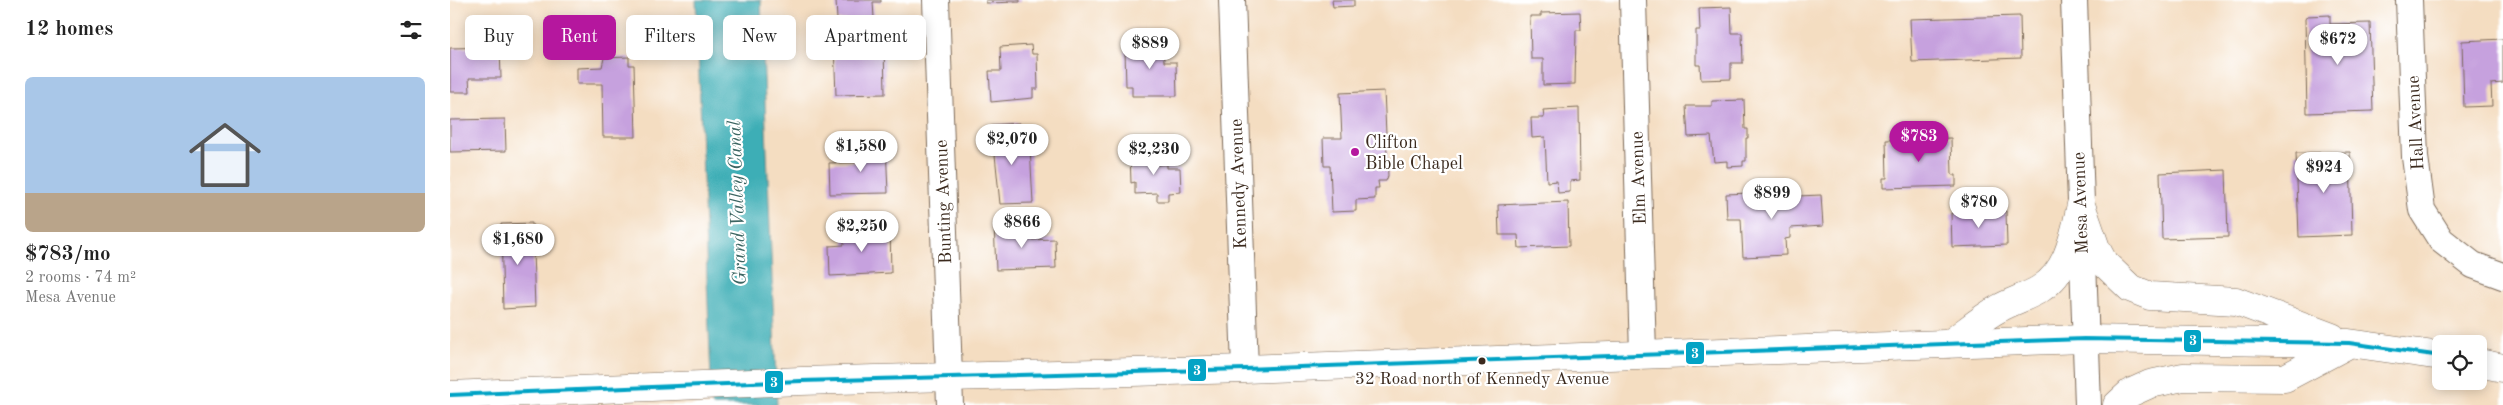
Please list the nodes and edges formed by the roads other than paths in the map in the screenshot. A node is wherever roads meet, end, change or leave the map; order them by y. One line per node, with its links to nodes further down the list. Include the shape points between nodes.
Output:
1 (936, 0): 16 (street, Bunting Avenue)
2 (1232, 0): 15 (street, Kennedy Avenue)
3 (1633, 0): 11 (street, Elm Avenue)
4 (2074, 0): 6 (street, Mesa Avenue)
5 (2409, 0): 7 (street, Hall Avenue, via 2417,175 2422,210 2441,240 2473,265)
6 (2080, 205): 8 (street, Mesa Avenue); 9 (main road, via 2104,263 2130,288 2150,296 2236,301); 10 (main road, via 2071,246 2054,277 2042,288 1998,309)
7 (2503, 276)
8 (2084, 339): 9 (main road); 10 (main road); 19 (street, Mesa Avenue)
9 (2349, 343): 12 (main road); 20 (main road, via 2285,378 2183,377 2150,384 2130,393)
10 (1949, 344): 11 (main road)
11 (1643, 355): 15 (main road)
12 (2432, 355)
13 (2487, 365): 14 (main road)
14 (2503, 368)
15 (1245, 369): 16 (main road)
16 (949, 377): 17 (main road); 18 (street, Bunting Avenue)
17 (450, 395)
18 (950, 405)
19 (2088, 405)
20 (2117, 405)

